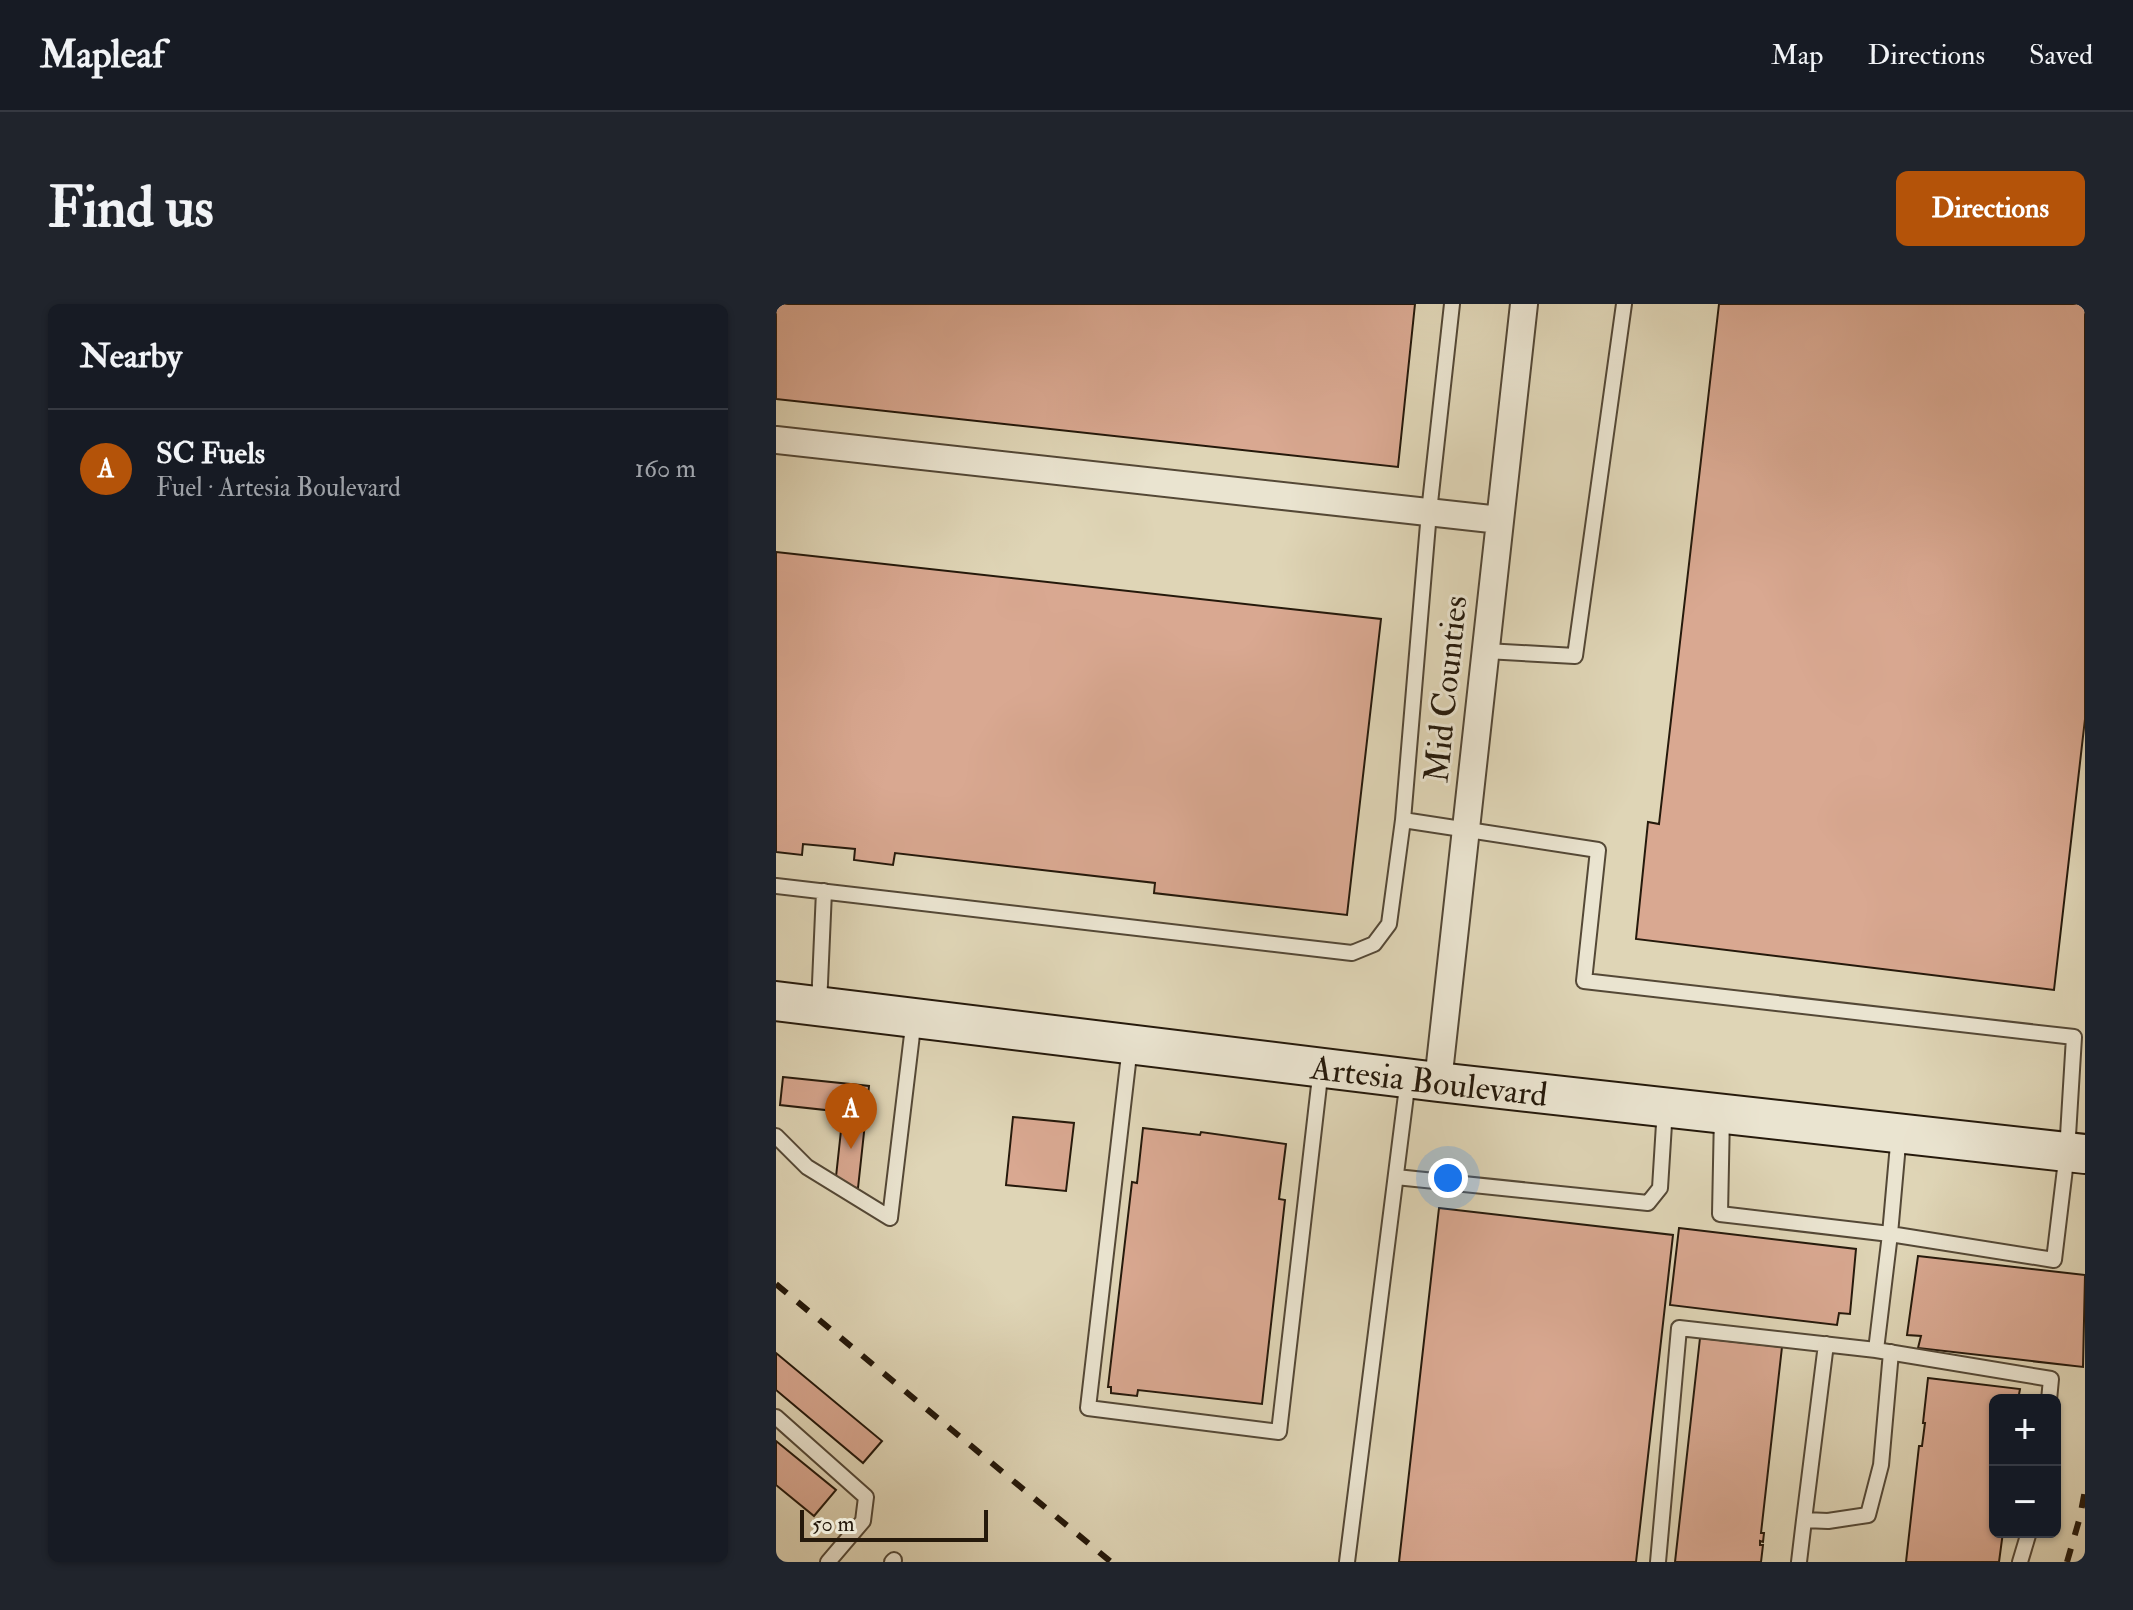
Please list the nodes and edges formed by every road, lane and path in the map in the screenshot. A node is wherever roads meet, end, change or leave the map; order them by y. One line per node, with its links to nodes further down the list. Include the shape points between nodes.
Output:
1 (1452, 304): 5 (lane)
2 (1524, 304): 6 (street, Mid Counties)
3 (1624, 304): 7 (lane, via 1575,656)
4 (776, 440): 5 (street)
5 (1429, 512): 6 (street); 8 (lane)
6 (1500, 520): 7 (street, Mid Counties)
7 (1486, 651): 9 (street, Mid Counties)
8 (1403, 820): 9 (lane); 11 (lane, via 1389,924 1374,944 1352,953)
9 (1466, 830): 17 (street, Mid Counties); 22 (lane, via 1598,850 1584,981 2074,1037)
10 (776, 886): 11 (lane)
11 (824, 891): 13 (lane)
12 (776, 1001): 13 (main road, Artesia Boulevard)
13 (819, 1007): 14 (main road, Artesia Boulevard)
14 (914, 1018): 15 (main road, Artesia Boulevard); 21 (lane, via 890,1218 807,1167)
15 (1131, 1044): 16 (main road, Artesia Boulevard); 16 (lane, via 1088,1408 1279,1432)
16 (1321, 1068): 17 (main road, Artesia Boulevard)
17 (1423, 1080): 18 (main road, Artesia Boulevard); 23 (lane)
18 (1665, 1107): 19 (main road, Artesia Boulevard); 23 (lane, via 1660,1188 1648,1203)
19 (1722, 1113): 20 (main road, Artesia Boulevard); 24 (lane, via 1720,1214)
20 (1899, 1133): 22 (main road, Artesia Boulevard); 24 (lane)
21 (776, 1136)
22 (2076, 1153): 24 (lane, via 2054,1260)
23 (1396, 1177): 32 (lane)
24 (1890, 1234): 26 (lane)
25 (1826, 1344): 26 (lane); 29 (lane); 33 (lane, via 1679,1328)
26 (1883, 1351): 27 (lane, via 2051,1379); 29 (lane, via 1881,1465 1868,1515)
27 (2050, 1394)
28 (776, 1417): 31 (lane, via 866,1497 863,1521)
29 (1804, 1520): 34 (lane)
30 (2027, 1538): 35 (lane)
31 (828, 1562)
32 (1347, 1562)
33 (1658, 1562)
34 (1799, 1562)
35 (2020, 1562)

